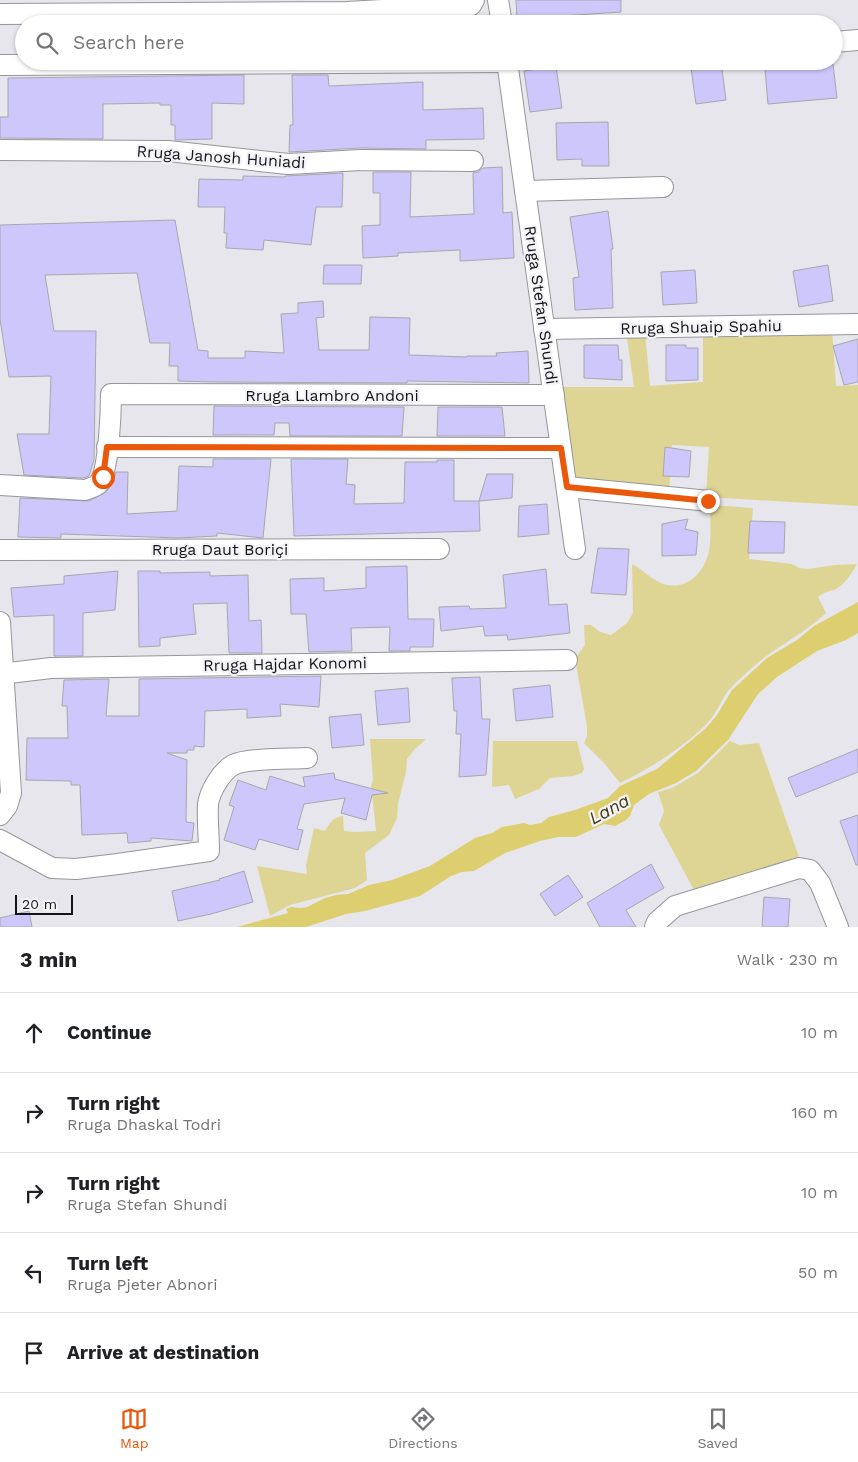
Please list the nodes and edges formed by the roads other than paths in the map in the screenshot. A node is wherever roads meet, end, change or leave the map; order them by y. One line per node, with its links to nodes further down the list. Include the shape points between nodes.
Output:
1 (474, 0): 3 (street, via 471,5 347,12)
2 (498, 0): 4 (street)
3 (0, 14)
4 (500, 15)
5 (858, 40): 6 (street)
6 (843, 41)
7 (0, 65): 8 (street)
8 (15, 65)
9 (508, 70): 13 (street, Rruga Stefan Shundi)
10 (0, 150): 11 (street, Rruga Janosh Huniadi, via 168,151 288,164 361,160)
11 (472, 161)
12 (663, 187): 13 (street)
13 (525, 191): 15 (street, Rruga Stefan Shundi)
14 (858, 324): 15 (street, Rruga Shuaip Spahiu)
15 (544, 329): 16 (street, Rruga Stefan Shundi)
16 (554, 395): 17 (street, Rruga Llambro Andoni, via 111,394); 18 (street, Rruga Stefan Shundi)
17 (107, 447): 18 (street); 19 (street, via 103,477 98,485 86,490)
18 (561, 448): 20 (street, Rruga Stefan Shundi)
19 (0, 485)
20 (567, 487): 21 (street); 23 (street, Rruga Stefan Shundi)
21 (708, 501)
22 (439, 549): 24 (street, Rruga Daut Boriçi)
23 (575, 549)
24 (0, 550)
25 (0, 622): 27 (street)
26 (567, 660): 27 (street, Rruga Hajdar Konomi, via 50,668)
27 (2, 674): 29 (street, via 10,792 7,806)
28 (307, 758): 30 (street, via 233,765 213,789 208,803 208,850 76,869 52,868)
29 (0, 815)
30 (0, 840)
31 (654, 927): 32 (street, via 675,906 798,868 810,870 820,883)
32 (838, 927)

